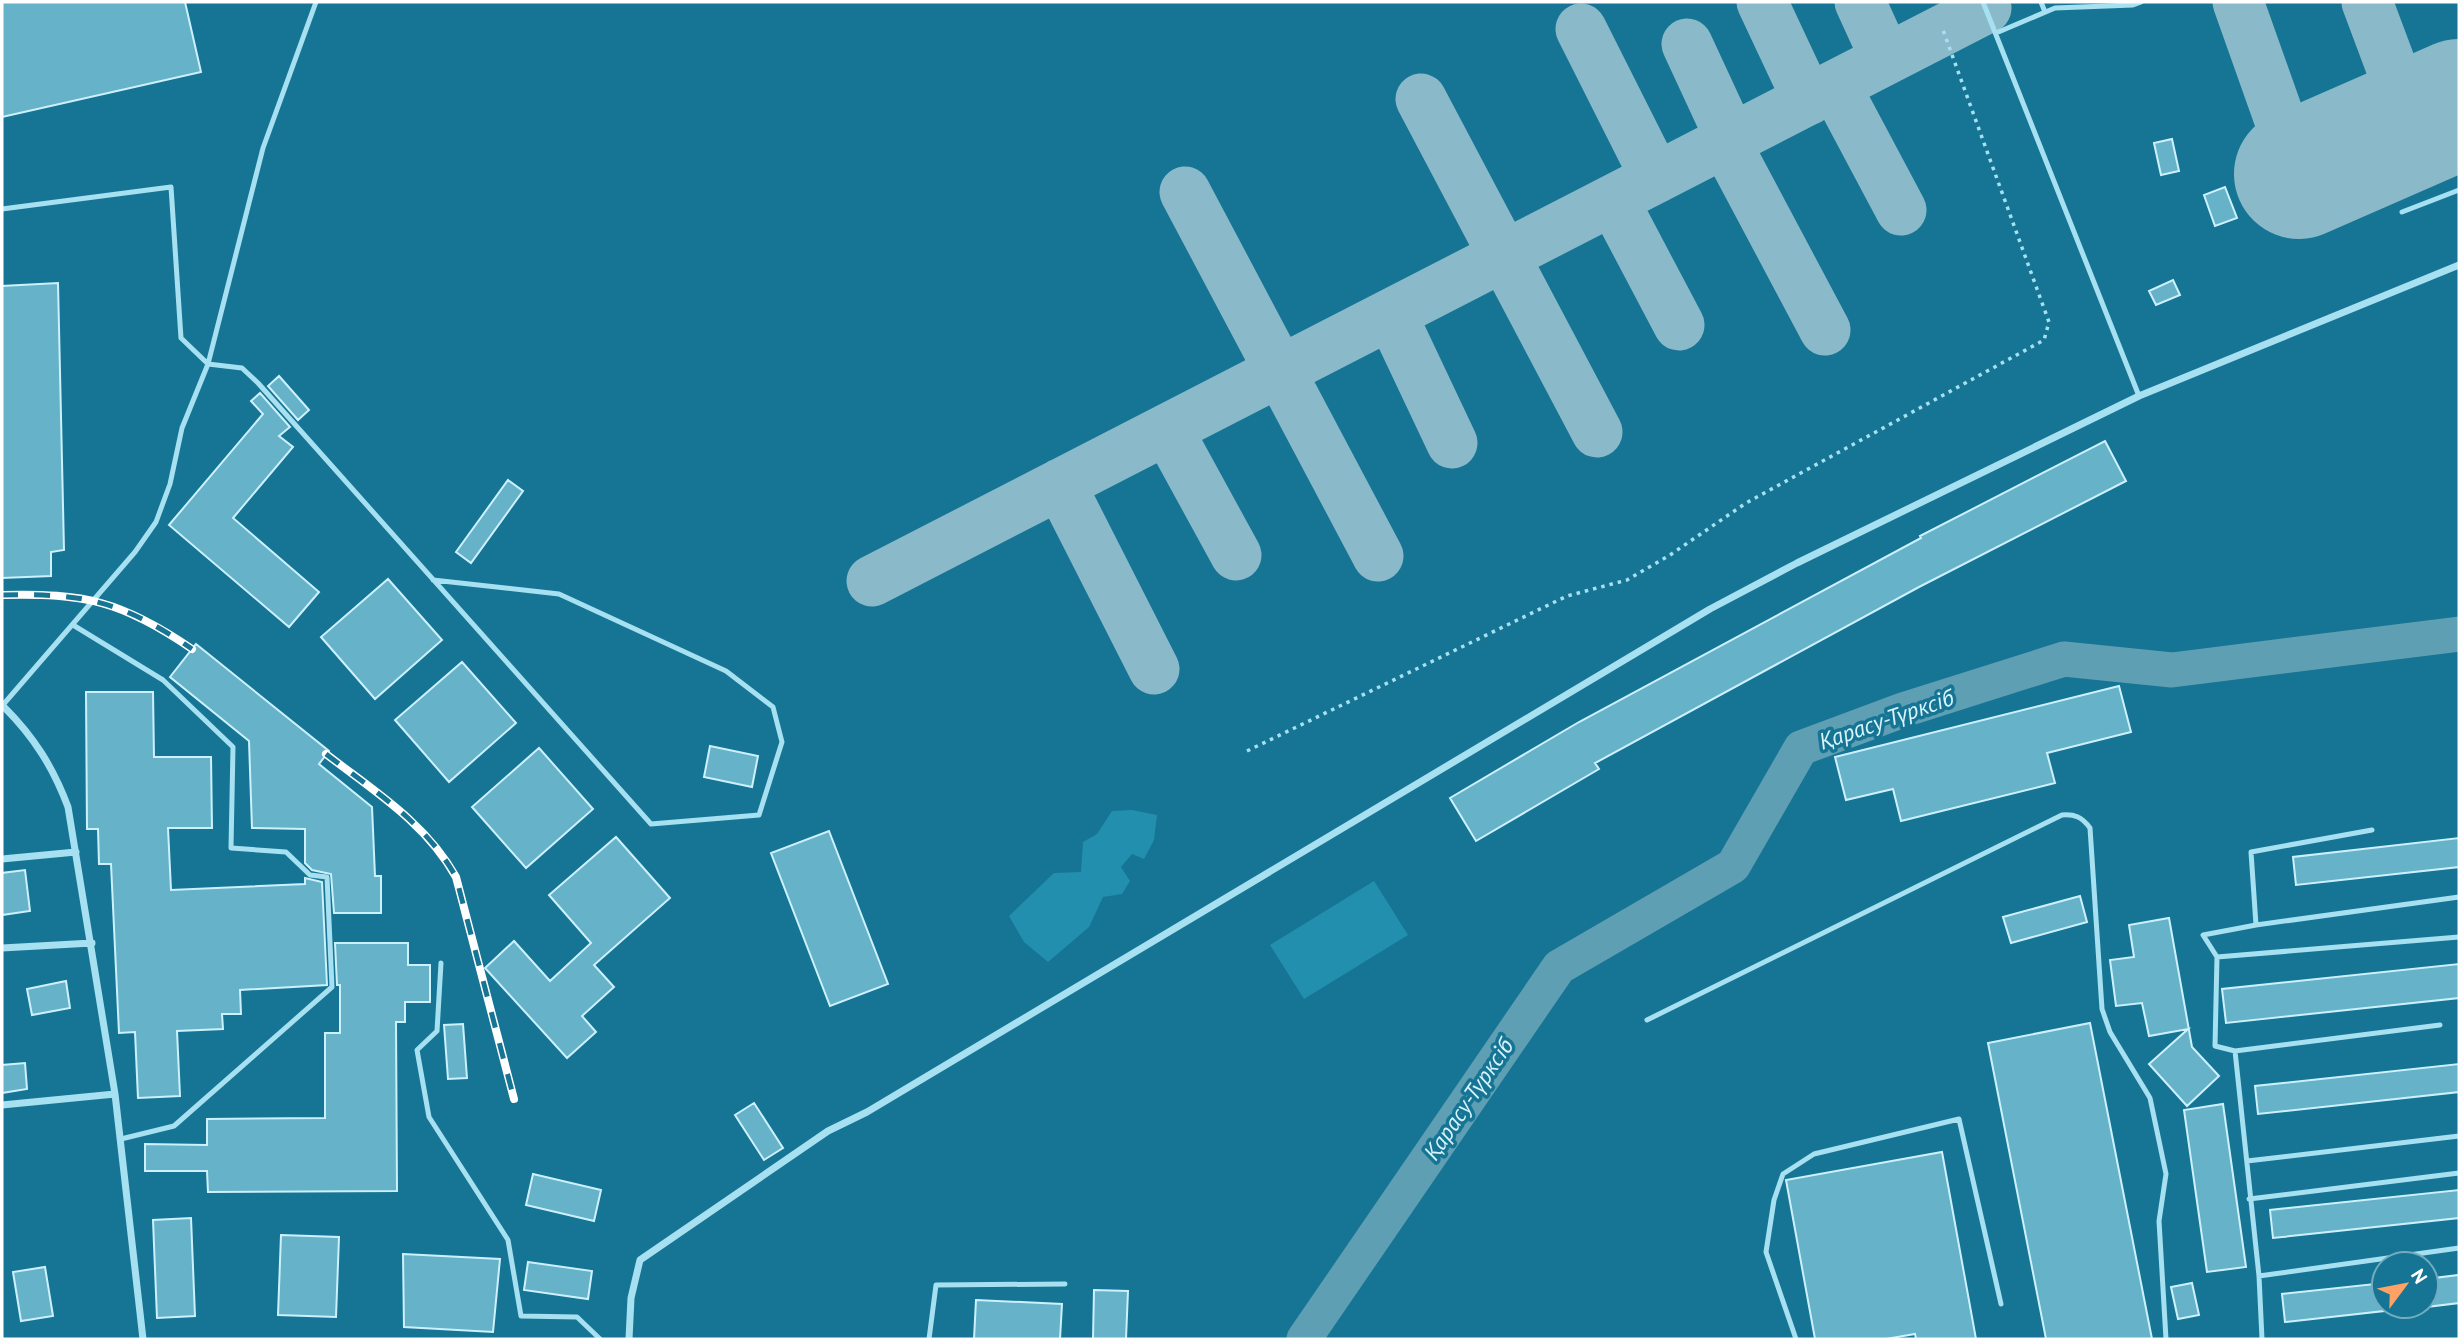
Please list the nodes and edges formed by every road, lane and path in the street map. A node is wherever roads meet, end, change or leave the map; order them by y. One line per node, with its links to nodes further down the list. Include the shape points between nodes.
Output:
1 (316, 2): 12 (lane, via 263,148)
2 (1983, 2): 7 (lane)
3 (2041, 2): 5 (lane)
4 (2141, 2): 5 (lane)
5 (2045, 12): 7 (lane)
6 (1943, 30): 17 (path, via 2049,322 2044,340 1746,503 1627,580 1567,596)
7 (1996, 33): 13 (lane)
8 (2459, 190): 10 (lane)
9 (2, 209): 12 (lane, via 171,187 181,338)
10 (2402, 212)
11 (2459, 265): 13 (street)
12 (208, 363): 14 (lane, via 242,368); 15 (lane, via 182,428 156,522)
13 (2139, 396): 44 (street, via 1710,610 828,1131 640,1260 631,1298)
14 (433, 580): 14 (lane, via 651,824 759,815 782,742 773,707 726,671 559,594)
15 (73, 625): 16 (lane); 34 (lane, via 163,680 233,747 231,848 286,852 310,875 327,877 332,988 174,1126)
16 (3, 707): 19 (street, via 30,733 54,771 68,807)
17 (1247, 751)
18 (2372, 830): 22 (lane, via 2251,852)
19 (76, 852): 20 (street); 24 (street)
20 (2, 859)
21 (2459, 897): 22 (lane)
22 (2256, 925): 26 (lane, via 2203,935)
23 (2459, 937): 26 (lane)
24 (92, 943): 25 (street); 31 (street)
25 (2, 948)
26 (2217, 957): 30 (lane, via 2215,1046)
27 (441, 963): 43 (lane, via 437,1031 417,1050 429,1117 508,1240 521,1317 577,1317)
28 (1647, 1020): 47 (lane, via 2062,815 2074,814 2090,828 2102,1009 2110,1032 2150,1098 2166,1174 2159,1221)
29 (2440, 1025): 30 (lane)
30 (2235, 1051): 35 (lane)
31 (115, 1094): 32 (street); 34 (street)
32 (2, 1105)
33 (2459, 1136): 35 (lane)
34 (121, 1139): 42 (street)
35 (2247, 1161): 37 (lane)
36 (2459, 1173): 37 (lane)
37 (2249, 1199): 39 (lane)
38 (2459, 1248): 39 (lane)
39 (2259, 1276): 48 (lane)
40 (1065, 1284): 45 (lane, via 936,1285)
41 (2001, 1304): 46 (lane, via 1959,1119 1814,1154 1783,1174 1766,1252)
42 (143, 1339)
43 (600, 1339)
44 (629, 1339)
45 (929, 1339)
46 (1796, 1339)
47 (2166, 1339)
48 (2262, 1339)

